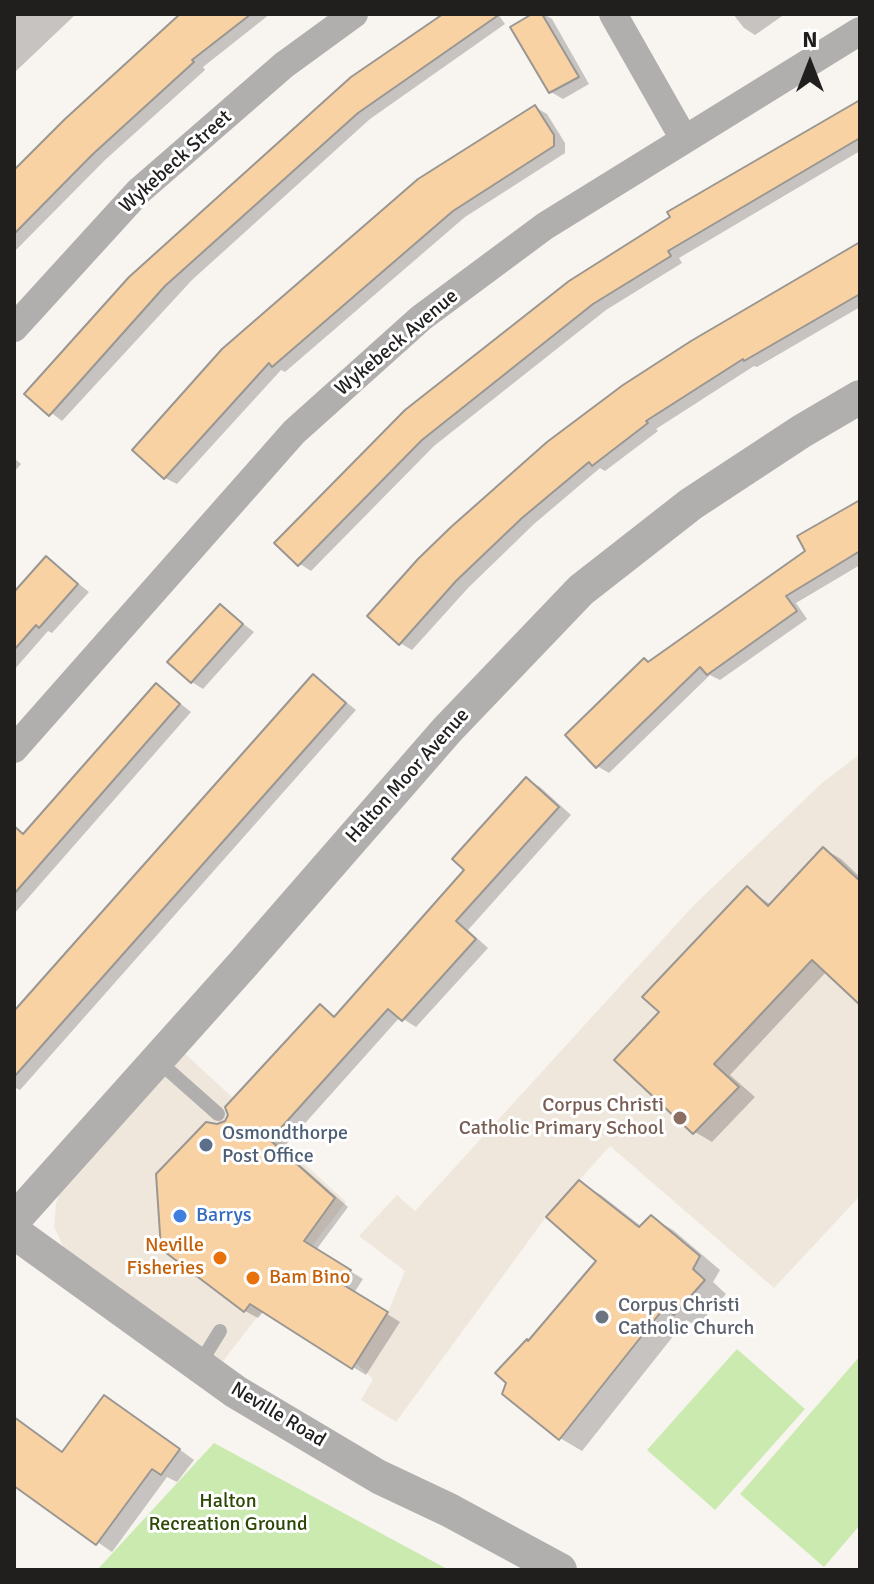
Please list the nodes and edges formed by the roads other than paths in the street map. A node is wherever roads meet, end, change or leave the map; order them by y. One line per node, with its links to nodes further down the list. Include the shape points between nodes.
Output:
1 (354, 14): 5 (street, Wykebeck Street, via 284,65 139,191)
2 (613, 14): 4 (street)
3 (860, 31): 4 (street, Wykebeck Avenue)
4 (684, 139): 7 (street, Wykebeck Avenue, via 545,226 421,318 294,432)
5 (14, 328)
6 (860, 397): 8 (street, Halton Moor Avenue, via 691,504 581,590 447,730)
7 (14, 749)
8 (157, 1060): 9 (lane); 10 (street, Halton Moor Avenue)
9 (218, 1114)
10 (14, 1220)
11 (14, 1232): 13 (street, Neville Road)
12 (220, 1331): 13 (lane)
13 (199, 1365): 14 (street, Neville Road, via 379,1477)
14 (560, 1570)

